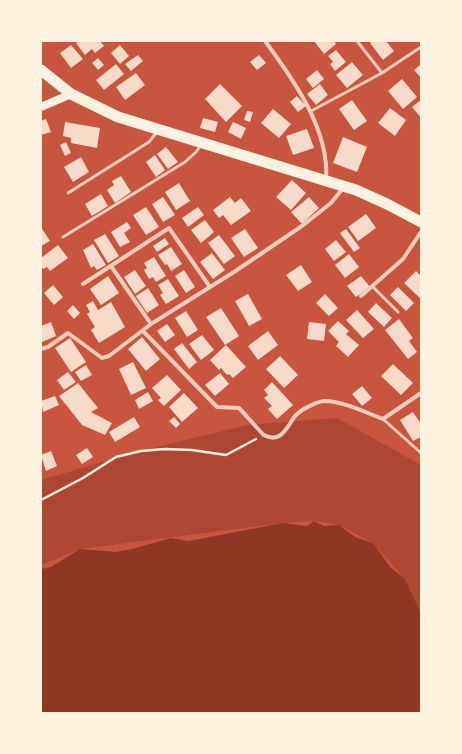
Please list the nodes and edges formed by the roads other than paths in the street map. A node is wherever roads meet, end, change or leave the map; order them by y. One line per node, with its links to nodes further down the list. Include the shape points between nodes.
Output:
1 (265, 41): 8 (street)
2 (358, 41): 5 (lane)
3 (421, 47): 5 (lane)
4 (41, 70): 6 (highway)
5 (382, 73): 8 (lane)
6 (71, 94): 7 (main road); 9 (highway, via 109,114)
7 (41, 107)
8 (311, 111): 11 (street, via 327,166)
9 (158, 130): 10 (highway); 13 (lane, via 149,142)
10 (202, 144): 11 (highway); 16 (lane, via 185,162)
11 (326, 180): 12 (highway)
12 (345, 186): 14 (highway); 19 (street, via 331,203 302,226)
13 (68, 193)
14 (421, 222)
15 (421, 232): 20 (street, via 403,259)
16 (63, 237)
17 (111, 266): 18 (street); 19 (street, via 168,228); 23 (street)
18 (83, 284)
19 (210, 287): 23 (street)
20 (373, 287): 21 (street); 22 (lane)
21 (361, 296)
22 (398, 312)
23 (151, 324): 24 (street)
24 (142, 332): 25 (street, via 109,356 102,358 68,333); 27 (street, via 217,407 239,408 264,435 275,437 283,434 296,414 322,401 338,403)
25 (41, 349)
26 (421, 393): 27 (street)
27 (382, 419): 28 (lane)
28 (421, 453)

